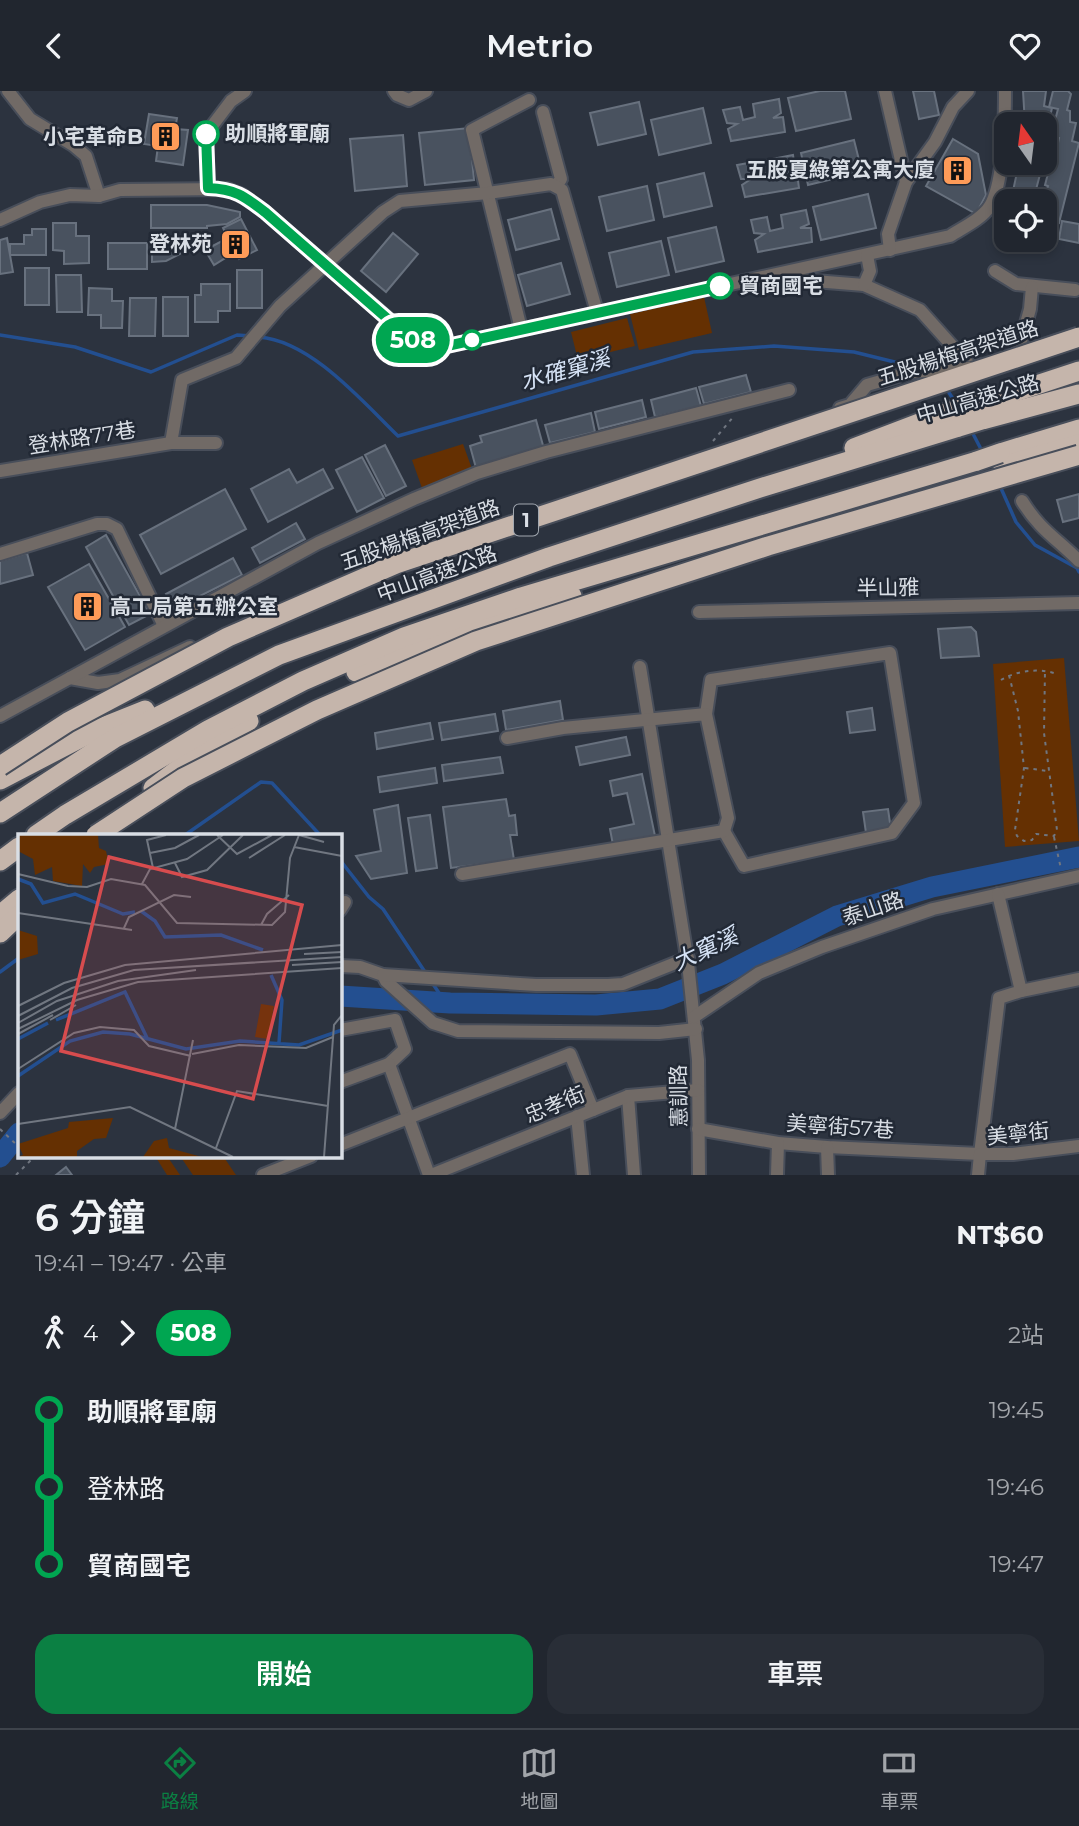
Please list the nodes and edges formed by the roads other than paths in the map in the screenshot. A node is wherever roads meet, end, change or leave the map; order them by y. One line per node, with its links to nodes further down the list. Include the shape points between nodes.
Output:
1 (8, 91): 14 (street, via 30,120 86,156)
2 (245, 91): 12 (street, via 231,101 206,134)
3 (394, 91): 4 (street, via 409,100)
4 (426, 91)
5 (885, 91): 10 (street)
6 (968, 91): 10 (street)
7 (1005, 91): 16 (street, via 1003,148 990,207 950,236)
8 (529, 100): 13 (street, via 472,130)
9 (543, 112): 11 (street, via 561,179)
10 (906, 182): 16 (street, via 888,234)
11 (556, 186): 13 (street); 26 (street, via 562,190)
12 (208, 188): 14 (street, via 120,190); 19 (street, via 242,195)
13 (488, 193): 19 (street, via 400,201); 27 (street)
14 (99, 196): 15 (street, via 70,195 40,202)
15 (0, 220)
16 (890, 250): 17 (street)
17 (867, 255): 18 (street); 23 (street, via 870,271)
18 (840, 261): 21 (street, via 836,271); 22 (street)
19 (326, 264): 27 (street, via 413,341 447,346); 37 (street, via 280,306 236,358 182,380)
20 (995, 271): 24 (street, via 1016,284)
21 (841, 283): 22 (street, via 802,280); 23 (street)
22 (723, 285): 26 (street)
23 (864, 285): 31 (street, via 920,310)
24 (1032, 287): 25 (street); 30 (street)
25 (1075, 290)
26 (597, 312): 27 (street)
27 (521, 329)
28 (1079, 331): 30 (street)
29 (1079, 337): 59 (highway, 五股楊梅高架道路 / 1, bridge, via 396,563 229,637 68,722)
30 (1018, 352): 31 (street)
31 (972, 368): 53 (street, bridge, via 912,372 867,385 850,405 708,458 370,568 120,680 98,683)
32 (1079, 371): 35 (highway)
33 (789, 390): 49 (street, via 546,451 477,473 318,543)
34 (1079, 394): 35 (highway, 中山高速公路 / 1)
35 (980, 412): 51 (highway, 中山高速公路 / 1, bridge, via 549,557)
36 (1079, 429): 41 (highway)
37 (171, 443): 38 (street, 登林路77巷); 43 (street, 登林路77巷)
38 (216, 443)
39 (1079, 444): 41 (highway)
40 (1079, 455): 66 (highway, bridge, via 768,546 476,641 317,710 183,778)
41 (1002, 460): 42 (highway, bridge)
42 (978, 467): 50 (highway, via 522,597); 54 (highway, via 528,610 409,650)
43 (0, 471)
44 (1022, 501): 46 (street, via 1046,534)
45 (0, 554): 49 (street, via 107,524 117,529)
46 (1079, 561)
47 (1078, 603): 48 (street, 半山雅)
48 (699, 612)
49 (164, 626): 53 (street)
50 (404, 637): 54 (highway); 64 (highway, via 303,681 208,730)
51 (279, 655): 60 (highway, via 100,728); 62 (highway, 中山高速公路 / 1, via 115,738)
52 (640, 667): 57 (street)
53 (70, 678): 56 (street)
54 (290, 698): 61 (highway)
55 (706, 714): 57 (street); 63 (street, via 728,818); 63 (street, via 711,680 890,653 914,803 892,833 744,866)
56 (0, 716)
57 (649, 719): 58 (street); 68 (street)
58 (507, 738)
59 (0, 766)
60 (0, 780)
61 (159, 783): 65 (highway); 67 (highway)
62 (0, 813)
63 (724, 831): 68 (street)
64 (37, 834)
65 (97, 834)
66 (98, 834)
67 (105, 834)
68 (668, 841): 71 (street); 80 (street)
69 (18, 848): 70 (highway)
70 (0, 861)
71 (462, 874)
72 (1079, 876): 74 (street, 泰山路)
73 (18, 887): 76 (highway)
74 (998, 894): 84 (street); 85 (street, 泰山路, via 933,909 759,972)
75 (18, 900): 77 (highway)
76 (0, 901)
77 (0, 915)
78 (18, 916): 79 (highway)
79 (0, 933)
80 (688, 961): 82 (street, via 608,985); 85 (street, 憲訓路)
81 (341, 967): 82 (street, via 360,967)
82 (385, 978): 85 (street, 泰山路, via 433,1023 458,1031 659,1033)
83 (1079, 979): 84 (street)
84 (1021, 991): 101 (street, via 999,998)
85 (695, 1023): 89 (street, 憲訓路)
86 (341, 1030): 87 (street, via 395,1020 405,1049)
87 (389, 1064): 88 (street); 95 (street)
88 (341, 1082)
89 (698, 1090): 91 (street, 忠孝街); 96 (street, 憲訓路)
90 (18, 1094): 93 (street)
91 (628, 1096): 92 (street, 忠孝街); 106 (street)
92 (593, 1110): 94 (street, 忠孝街); 95 (street, via 570,1054)
93 (0, 1113)
94 (577, 1116): 104 (street, 忠孝街); 105 (street)
95 (409, 1117): 98 (street); 104 (street)
96 (698, 1129): 97 (street, 美寧街57巷); 107 (street, 憲訓路)
97 (778, 1143): 100 (street, 美寧街57巷); 108 (street)
98 (341, 1145)
99 (1079, 1146): 101 (street, 美寧街)
100 (827, 1147): 101 (street, 美寧街57巷); 109 (street)
101 (980, 1154): 110 (street, 美寧街)
102 (309, 1157): 103 (street)
103 (263, 1175)
104 (430, 1175)
105 (583, 1175)
106 (634, 1175)
107 (699, 1175)
108 (777, 1175)
109 (828, 1175)
110 (978, 1175)

